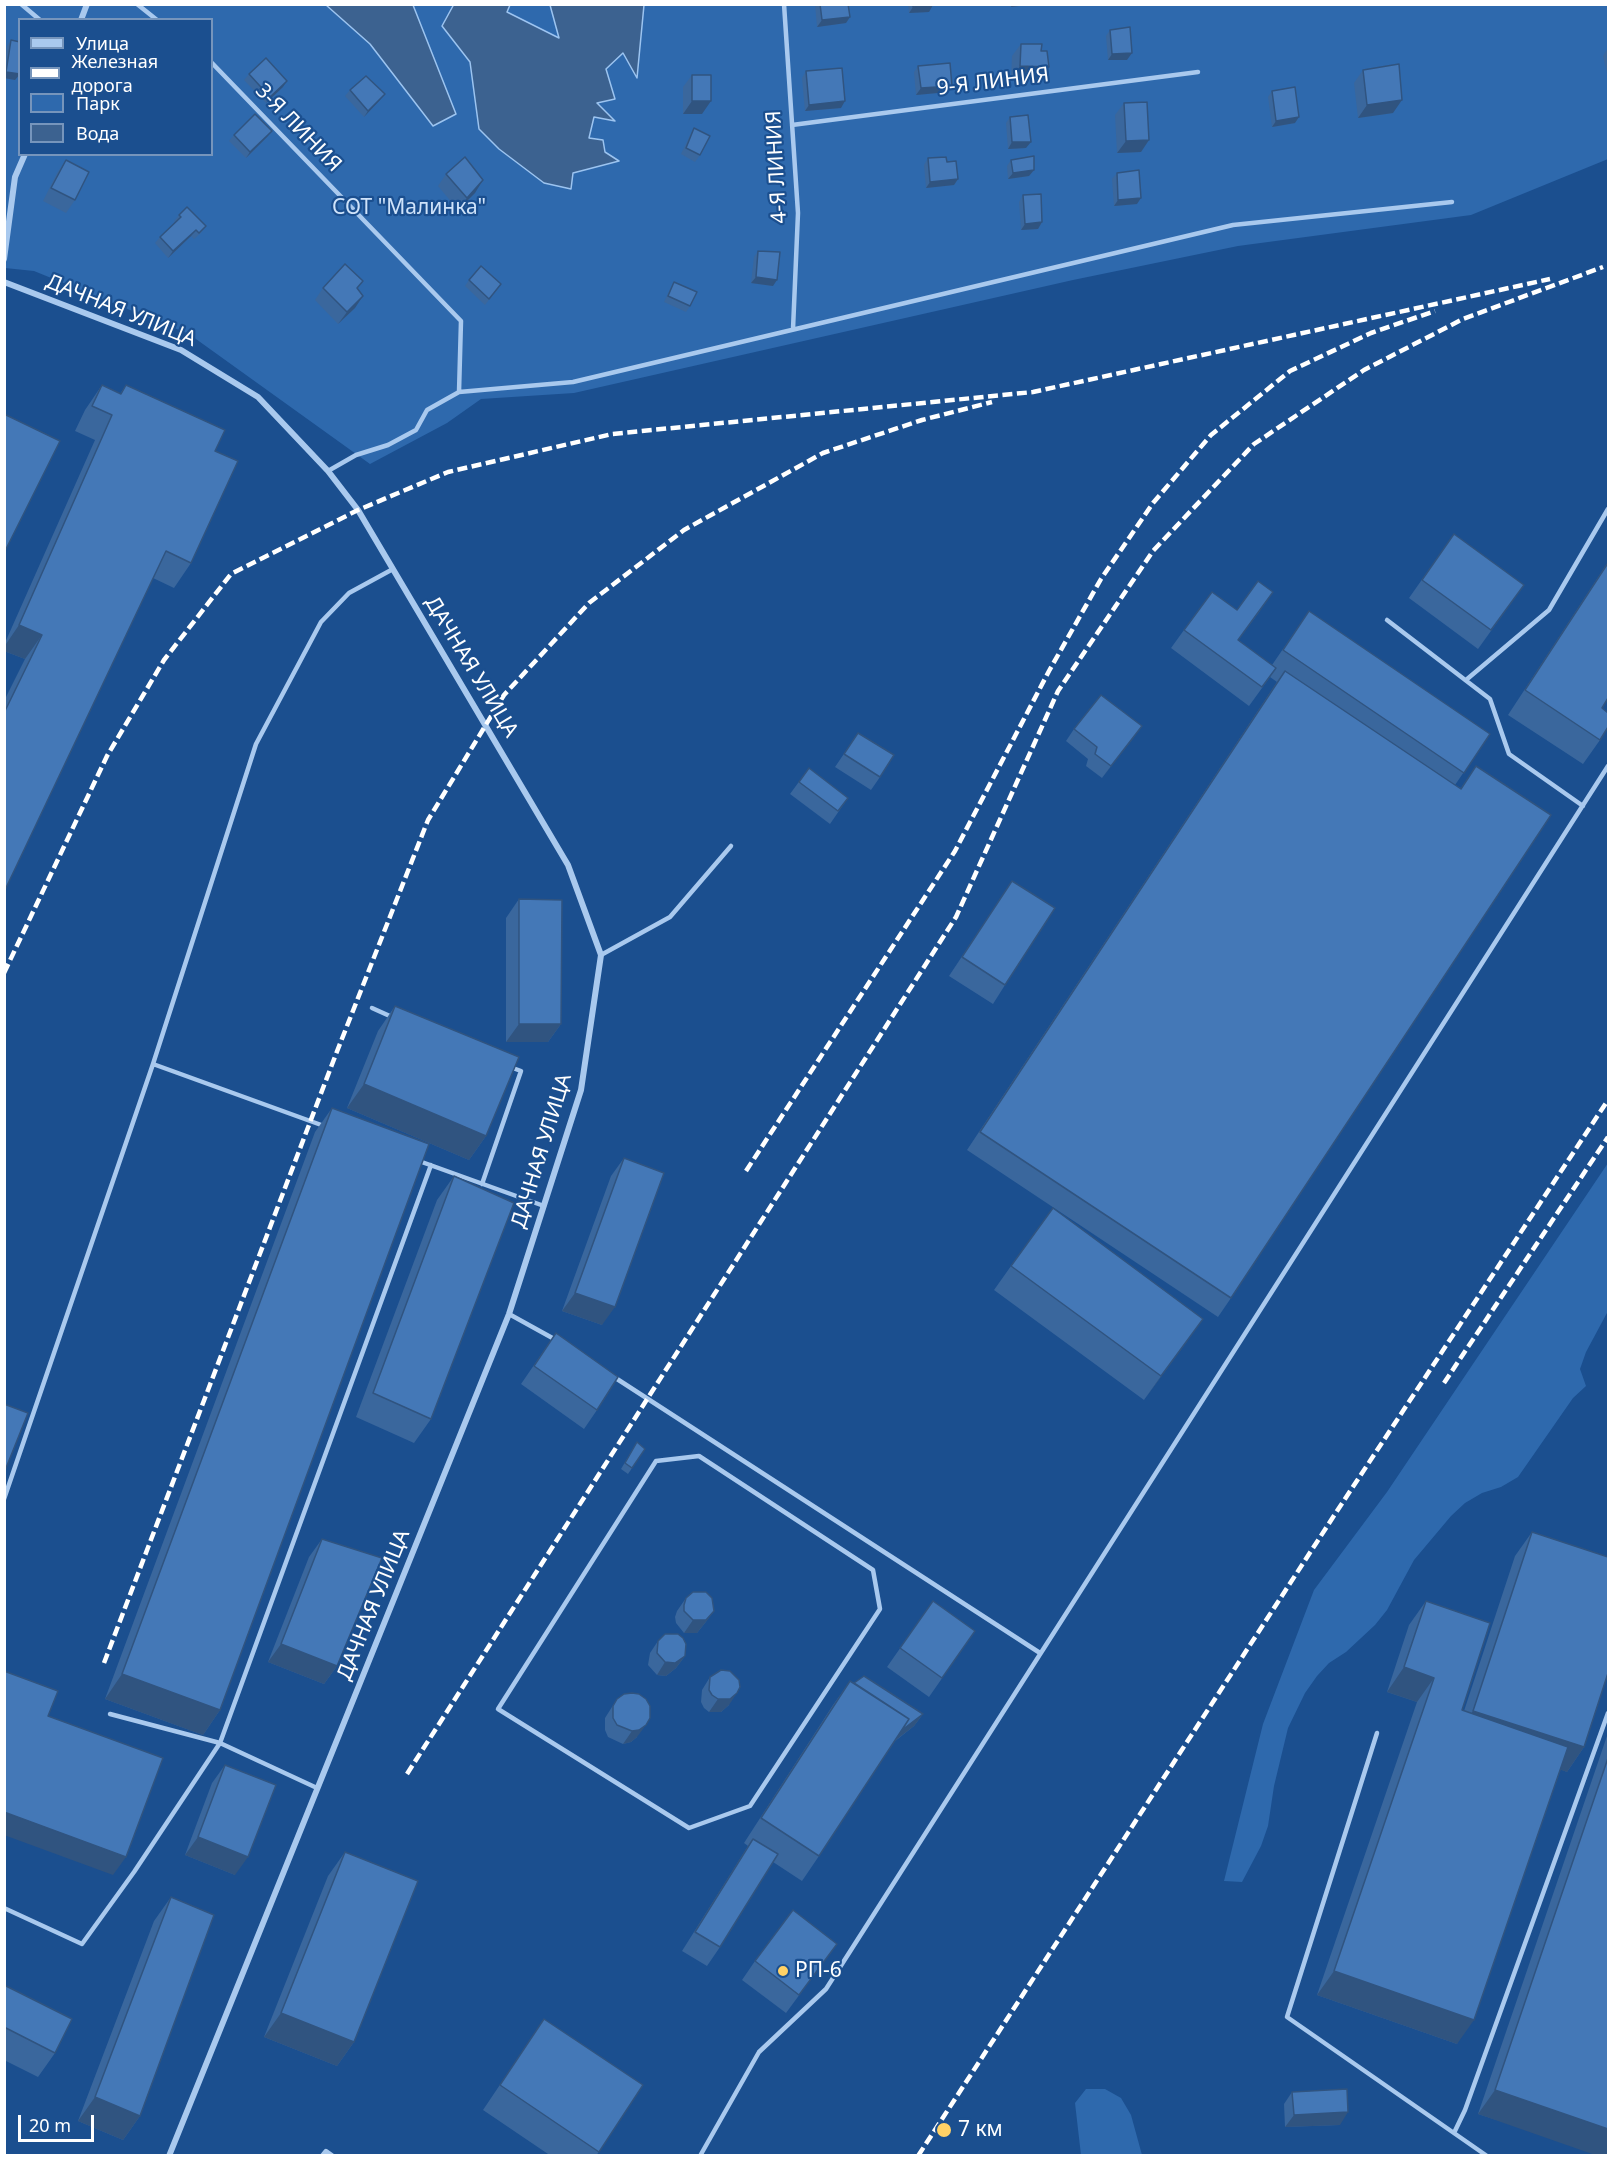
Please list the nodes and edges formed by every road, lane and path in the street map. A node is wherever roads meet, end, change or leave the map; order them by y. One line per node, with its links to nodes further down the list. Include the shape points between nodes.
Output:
1 (21, 4): 4 (lane)
2 (138, 4): 5 (lane)
3 (784, 4): 8 (lane, 4-Я ЛИНИЯ)
4 (38, 18)
5 (155, 18)
6 (213, 64): 14 (lane, 3-Я ЛИНИЯ, via 461,321)
7 (1198, 72): 8 (lane, 9-Я ЛИНИЯ)
8 (792, 125): 13 (lane, 4-Я ЛИНИЯ, via 798,213)
9 (24, 156): 11 (street, via 15,177)
10 (1452, 202): 13 (lane, via 1233,225)
11 (4, 260)
12 (4, 282): 15 (street, ДАЧНАЯ УЛИЦА, via 180,350 258,397)
13 (793, 329): 14 (lane, via 573,382)
14 (459, 392): 15 (lane, via 427,410 416,430)
15 (328, 471): 17 (street, ДАЧНАЯ УЛИЦА, via 358,510)
16 (1608, 509): 19 (lane, via 1549,610)
17 (393, 569): 23 (street, ДАЧНАЯ УЛИЦА, via 568,865); 27 (lane, via 349,593 321,622 256,744)
18 (1387, 620): 19 (lane)
19 (1466, 680): 21 (lane, via 1491,699 1509,754)
20 (1608, 766): 21 (lane)
21 (1583, 806): 38 (lane)
22 (731, 846): 23 (lane, via 670,917)
23 (601, 955): 32 (street, ДАЧНАЯ УЛИЦА, via 580,1090)
24 (372, 1008): 25 (lane)
25 (393, 1017)
26 (500, 1062): 31 (lane, via 521,1071)
27 (153, 1064): 28 (lane); 37 (lane)
28 (333, 1129)
29 (410, 1157): 30 (lane)
30 (431, 1165): 31 (lane); 42 (lane)
31 (482, 1184): 32 (lane)
32 (543, 1206): 33 (street, ДАЧНАЯ УЛИЦА)
33 (509, 1314): 34 (lane); 43 (street, ДАЧНАЯ УЛИЦА)
34 (562, 1344)
35 (612, 1376): 38 (lane)
36 (699, 1456): 36 (lane, via 873,1570 880,1609 750,1806 689,1828 498,1709 656,1461)
37 (4, 1499)
38 (1040, 1653): 49 (lane, via 826,1989 759,2052)
39 (1608, 1713): 45 (lane)
40 (110, 1714): 42 (lane)
41 (1377, 1732): 45 (lane, via 1287,2017)
42 (220, 1743): 43 (lane); 44 (lane, via 82,1944)
43 (317, 1788): 46 (street, ДАЧНАЯ УЛИЦА)
44 (4, 1908)
45 (1454, 2133): 50 (lane)
46 (169, 2156)
47 (322, 2156): 48 (lane, via 326,2151)
48 (333, 2156)
49 (700, 2156)
50 (1487, 2156)

